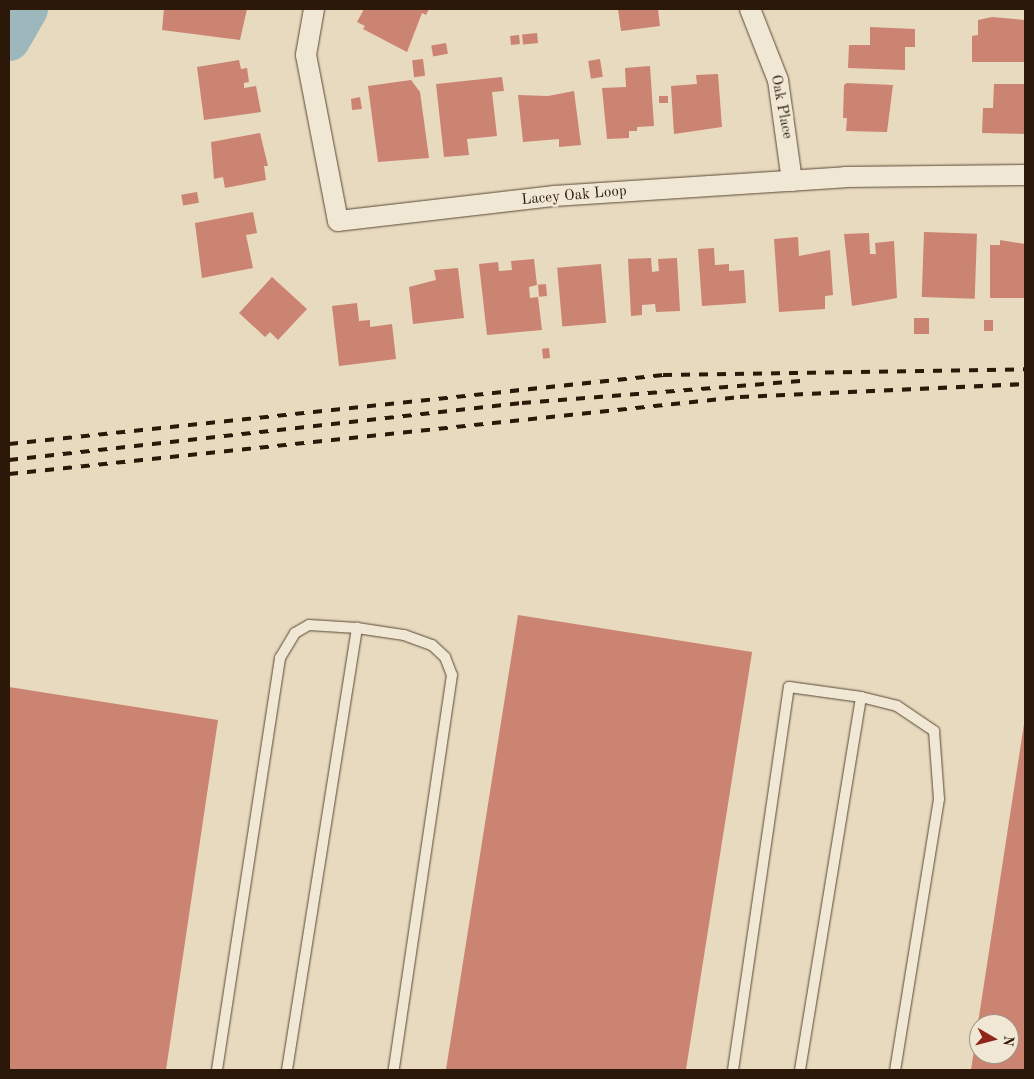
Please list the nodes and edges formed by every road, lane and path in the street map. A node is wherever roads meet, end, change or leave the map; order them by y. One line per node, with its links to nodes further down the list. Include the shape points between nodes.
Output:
1 (314, 9): 4 (street, Lacey Oak Loop, via 306,55 338,221 554,196)
2 (750, 9): 4 (street, Oak Place, via 778,80)
3 (1025, 175): 4 (street, Lacey Oak Loop)
4 (792, 181)
5 (357, 628): 7 (lane, via 309,625 294,633 280,658); 8 (lane); 9 (lane, via 404,635 432,645 445,657 452,675)
6 (861, 697): 10 (lane, via 789,687); 11 (lane); 12 (lane, via 897,706 934,731 939,799)
7 (217, 1070)
8 (287, 1070)
9 (394, 1070)
10 (733, 1070)
11 (800, 1070)
12 (895, 1070)

